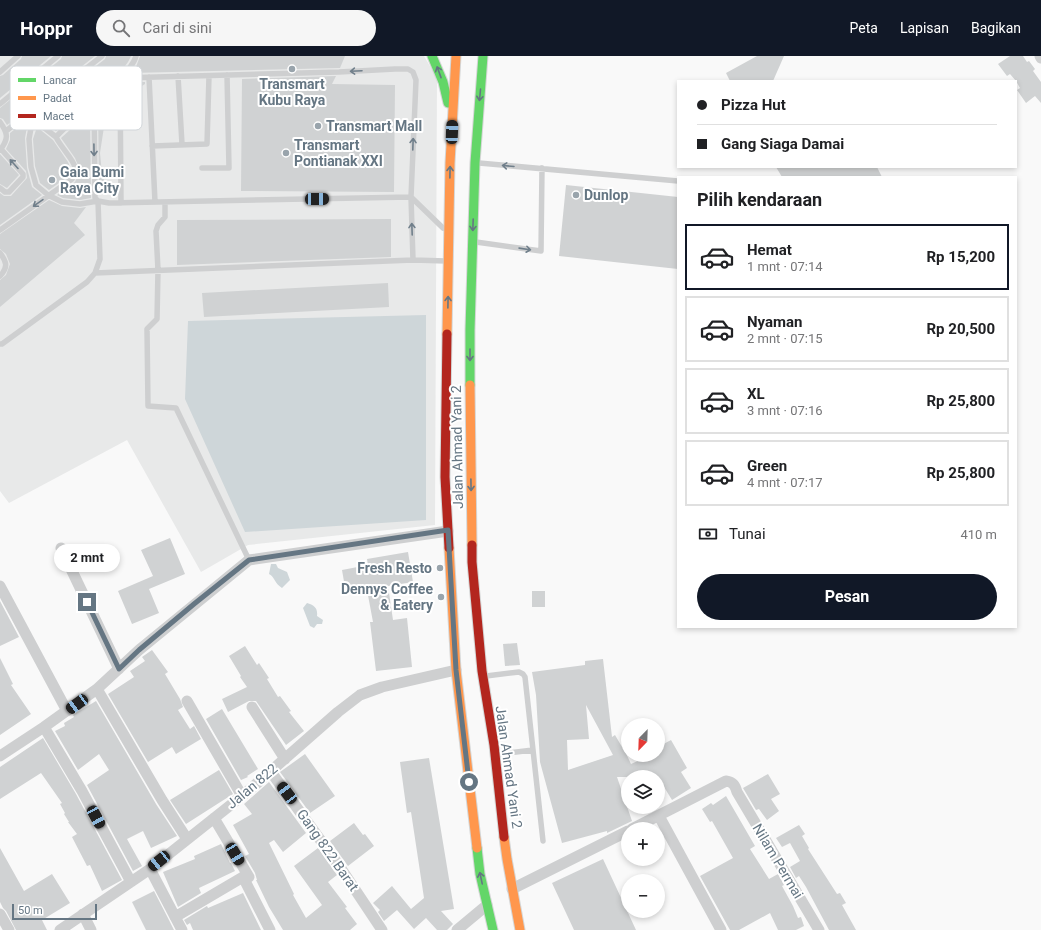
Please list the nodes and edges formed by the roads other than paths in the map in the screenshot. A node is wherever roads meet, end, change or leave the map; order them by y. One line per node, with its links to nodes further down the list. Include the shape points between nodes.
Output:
1 (18, 56): 11 (lane)
2 (58, 56): 8 (lane)
3 (102, 56): 9 (lane)
4 (136, 56): 10 (lane)
5 (432, 56): 19 (highway, one-way to 5, via 443,82)
6 (456, 56): 19 (highway, Jalan Ahmad Yani 2)
7 (483, 56): 32 (highway, Jalan Ahmad Yani 2, one-way to 32)
8 (46, 66)
9 (89, 66)
10 (132, 66)
11 (0, 72)
12 (227, 75): 14 (lane); 33 (lane, via 229,168); 37 (lane, one-way to 12, via 416,80 413,72 408,69 395,69)
13 (178, 76): 14 (lane); 16 (lane); 29 (lane)
14 (209, 76): 29 (lane, via 207,144)
15 (142, 78): 16 (lane)
16 (149, 78): 30 (lane)
17 (10, 96): 18 (lane)
18 (0, 104)
19 (452, 116): 43 (highway, Jalan Ahmad Yani 2, one-way to 19)
20 (0, 122): 27 (lane)
21 (10, 128): 27 (lane)
22 (31, 130): 38 (lane, via 30,167 36,185 62,202 80,204)
23 (47, 130): 28 (lane)
24 (62, 130): 28 (lane)
25 (94, 130): 38 (lane, one-way to 38, via 95,198)
26 (120, 130): 41 (lane)
27 (6, 131): 31 (lane, via 6,140)
28 (56, 137): 42 (lane, one-way to 42, via 75,166 76,173 72,180)
29 (182, 144): 30 (lane)
30 (152, 146): 39 (lane)
31 (0, 150): 36 (lane, one-way to 31, via 9,192 24,177)
32 (475, 163): 34 (lane, one-way to 32); 44 (highway, Jalan Ahmad Yani 2, one-way to 44)
33 (202, 168)
34 (542, 168): 35 (lane); 44 (lane, one-way to 34, via 540,251)
35 (677, 181)
36 (0, 188)
37 (411, 197): 40 (lane); 43 (lane); 46 (lane, one-way to 37)
38 (98, 201): 41 (lane); 49 (lane, via 100,259)
39 (154, 202): 40 (lane); 41 (lane)
40 (165, 202): 48 (lane, via 165,217 156,231)
41 (121, 203)
42 (0, 230)
43 (449, 233): 47 (highway, Jalan Ahmad Yani 2)
44 (472, 241): 58 (highway, Jalan Ahmad Yani 2, one-way to 58, via 472,562)
45 (0, 253): 50 (lane, via 6,261 4,273)
46 (413, 260): 47 (lane); 48 (lane)
47 (448, 261): 52 (highway, Jalan Ahmad Yani 2, one-way to 47, via 445,476)
48 (158, 270): 49 (lane); 54 (lane, via 156,319 147,329 148,406 176,408)
49 (95, 273): 51 (lane, via 87,282)
50 (0, 276)
51 (0, 344)
52 (448, 530): 54 (street); 57 (highway, Jalan Ahmad Yani 2)
53 (61, 548): 56 (street)
54 (249, 560): 56 (street)
55 (0, 586): 62 (street)
56 (119, 669): 59 (street)
57 (456, 670): 67 (street, Jalan 822, via 382,687 360,695); 80 (highway, Jalan Ahmad Yani 2, one-way to 57, via 480,874)
58 (483, 677): 64 (lane, via 519,672 523,674); 65 (highway, Jalan Ahmad Yani 2)
59 (97, 689): 62 (street); 74 (street)
60 (186, 701): 69 (street)
61 (252, 707): 67 (street)
62 (68, 711): 63 (street)
63 (44, 727): 66 (street); 78 (street)
64 (533, 750): 65 (lane); 75 (lane)
65 (495, 754): 79 (highway, Jalan Ahmad Yani 2)
66 (0, 756)
67 (285, 759): 68 (street, Jalan 822)
68 (271, 772): 69 (street, Jalan 822); 89 (street, Gang 822 Barat)
69 (242, 796): 71 (street, Jalan 822)
70 (659, 816): 72 (street); 93 (street); 94 (street, Nilam Permai, via 726,781 731,782)
71 (214, 818): 74 (street, Jalan 822); 77 (street)
72 (647, 822)
73 (621, 834): 79 (street)
74 (187, 839): 76 (street, Jalan 822)
75 (543, 841)
76 (150, 869): 78 (street, Jalan 822); 83 (street)
77 (250, 877)
78 (131, 882): 82 (street, Jalan 822)
79 (512, 889): 92 (highway, Jalan Ahmad Yani 2)
80 (487, 905): 90 (street); 91 (highway, Jalan Ahmad Yani 2)
81 (0, 914): 84 (street)
82 (82, 914): 85 (street, Jalan 822); 86 (street)
83 (176, 917): 87 (street); 88 (street, via 243,877)
84 (9, 930)
85 (60, 930)
86 (91, 930)
87 (182, 930)
88 (270, 930)
89 (382, 930)
90 (457, 930)
91 (493, 930)
92 (520, 930)
93 (721, 930)
94 (819, 930)

